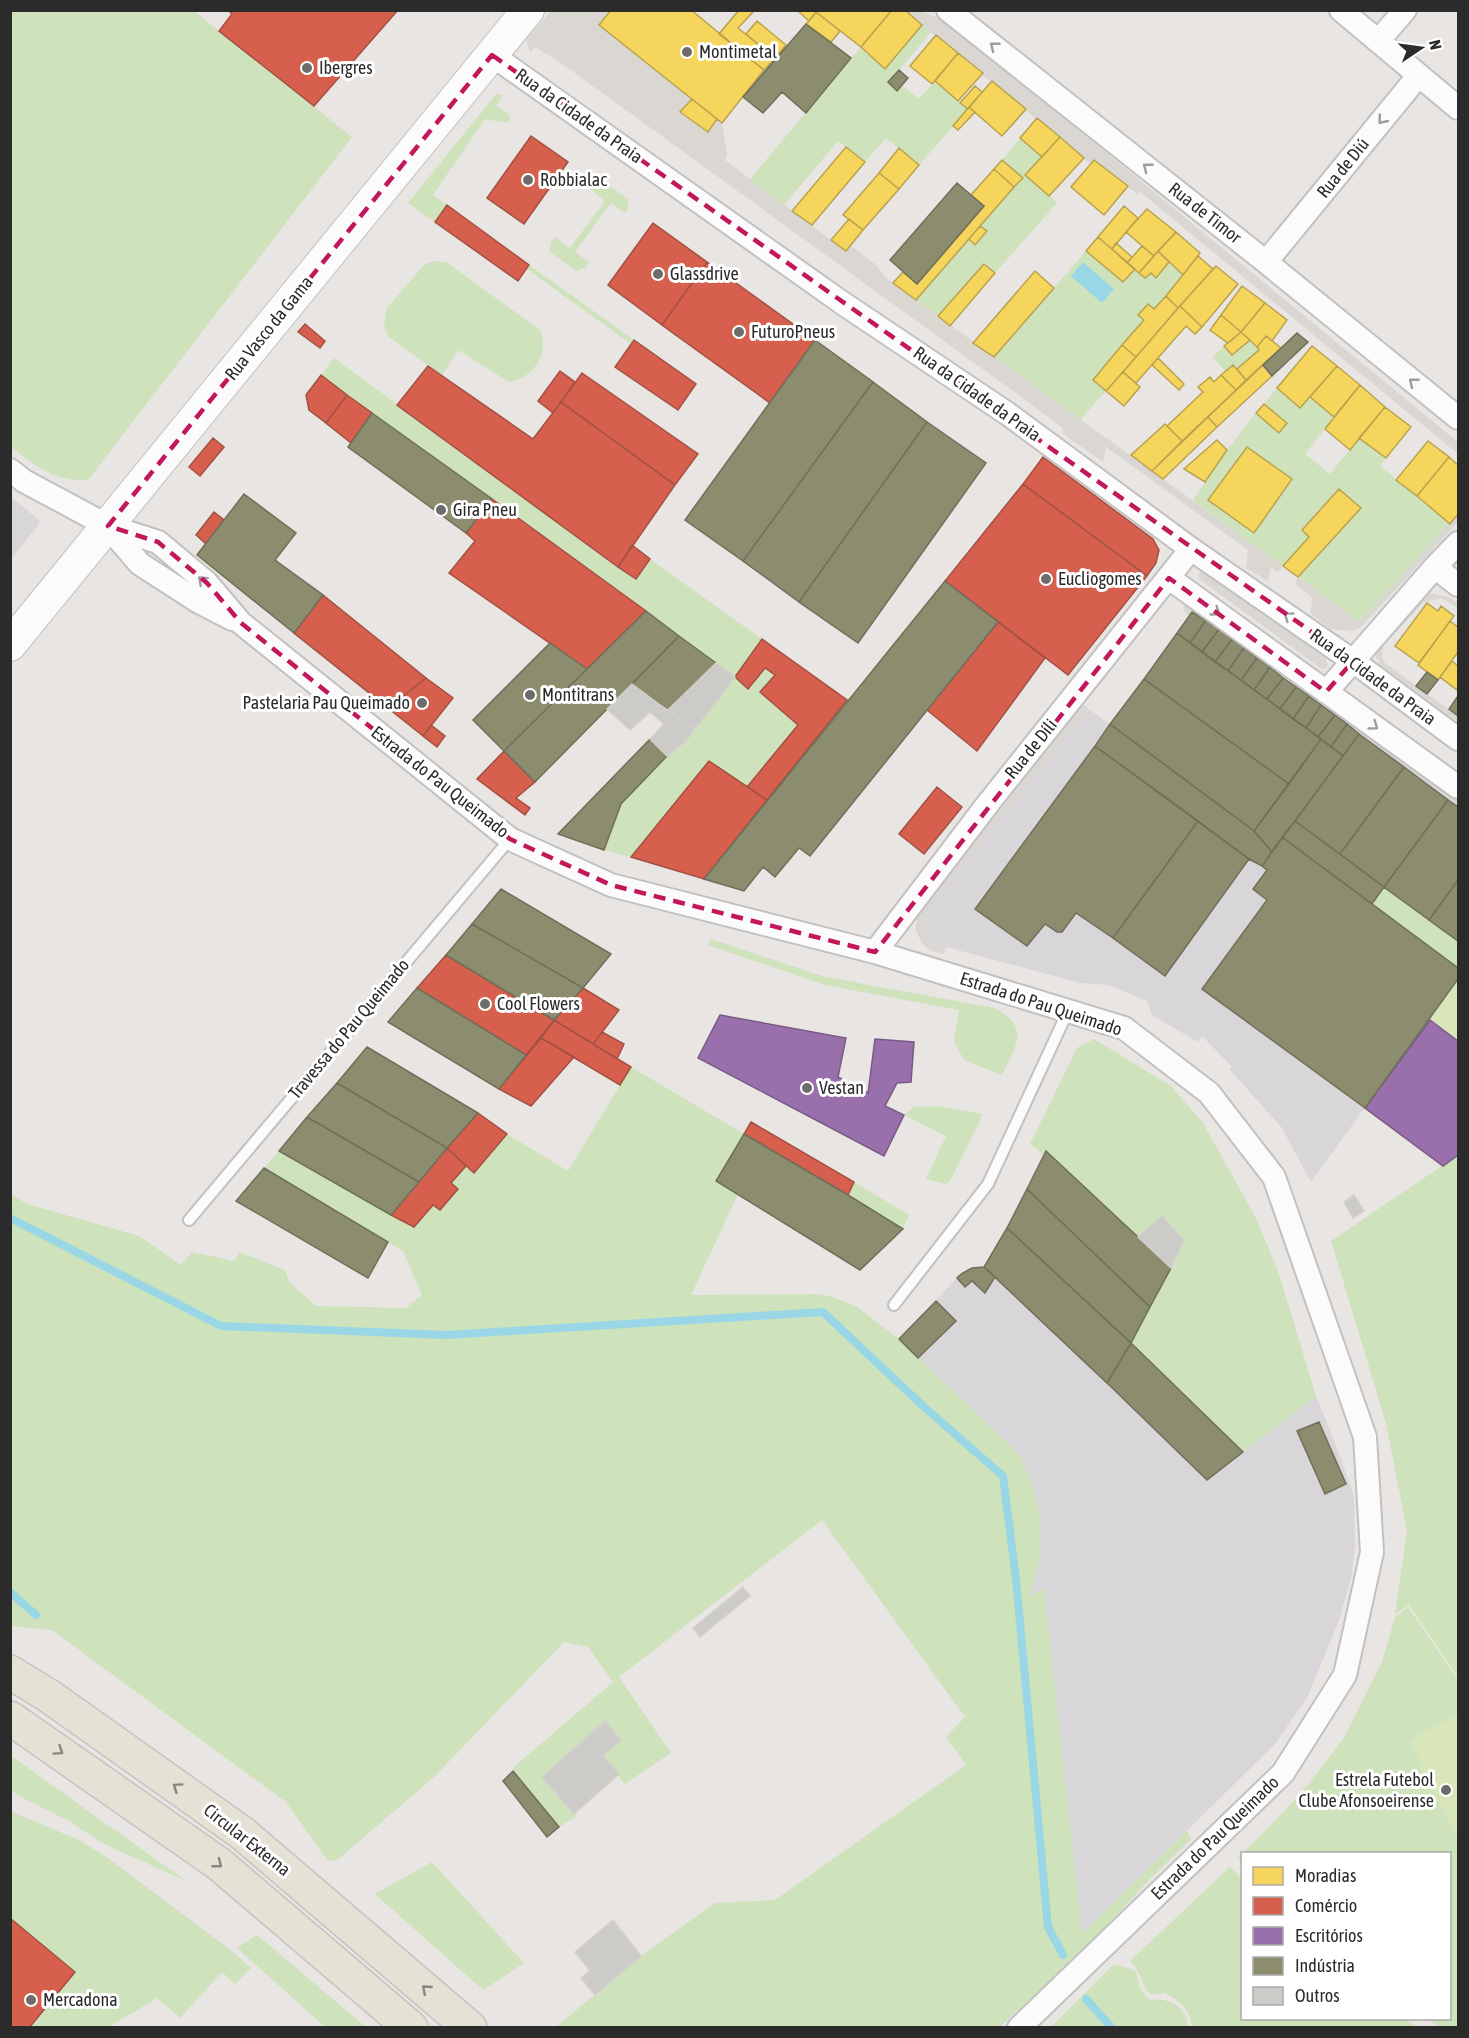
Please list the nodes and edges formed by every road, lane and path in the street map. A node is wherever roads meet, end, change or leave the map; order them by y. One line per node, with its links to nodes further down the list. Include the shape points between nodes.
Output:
1 (528, 10): 6 (main road, Rua Vasco da Gama)
2 (948, 10): 9 (street, Rua de Timor, one-way to 2)
3 (1341, 10): 5 (street)
4 (1405, 10): 5 (street)
5 (1378, 41): 7 (street)
6 (492, 55): 12 (main road, Rua Vasco da Gama); 14 (street, Rua da Cidade da Praia, via 1008,414)
7 (1419, 75): 8 (street); 9 (street, Rua de Diú, one-way to 9)
8 (1458, 108)
9 (1266, 262): 10 (street, Rua de Timor, one-way to 9)
10 (1458, 418)
11 (10, 470): 12 (street, Estrada do Pau Queimado)
12 (108, 526): 18 (main road, Rua Vasco da Gama); 23 (street, Estrada do Pau Queimado, via 158,542 207,583 241,623)
13 (1458, 543): 15 (street)
14 (1191, 549): 16 (street, Rua de Díli); 19 (street, Rua da Cidade da Praia, one-way to 14)
15 (1435, 567): 17 (street); 19 (street)
16 (1169, 578): 20 (street, one-way to 20); 24 (street, Rua de Díli)
17 (1458, 585)
18 (10, 645)
19 (1353, 661): 20 (street); 21 (street, Rua da Cidade da Praia)
20 (1326, 692): 22 (street, one-way to 22)
21 (1458, 739)
22 (1458, 787)
23 (510, 838): 24 (street, Estrada do Pau Queimado, via 611,885); 26 (lane, Travessa do Pau Queimado)
24 (875, 952): 25 (street, Estrada do Pau Queimado)
25 (1068, 1011): 27 (lane, via 988,1184); 32 (street, Estrada do Pau Queimado, via 1124,1028 1209,1093 1274,1177 1365,1437 1372,1552 1345,1675 1282,1773)
26 (189, 1220)
27 (894, 1305)
28 (10, 1672): 31 (main road, Circular Externa, one-way to 28, via 242,1833)
29 (10, 1718): 30 (main road, Circular Externa, one-way to 30, via 219,1864)
30 (411, 2028)
31 (470, 2028)
32 (1019, 2028)

